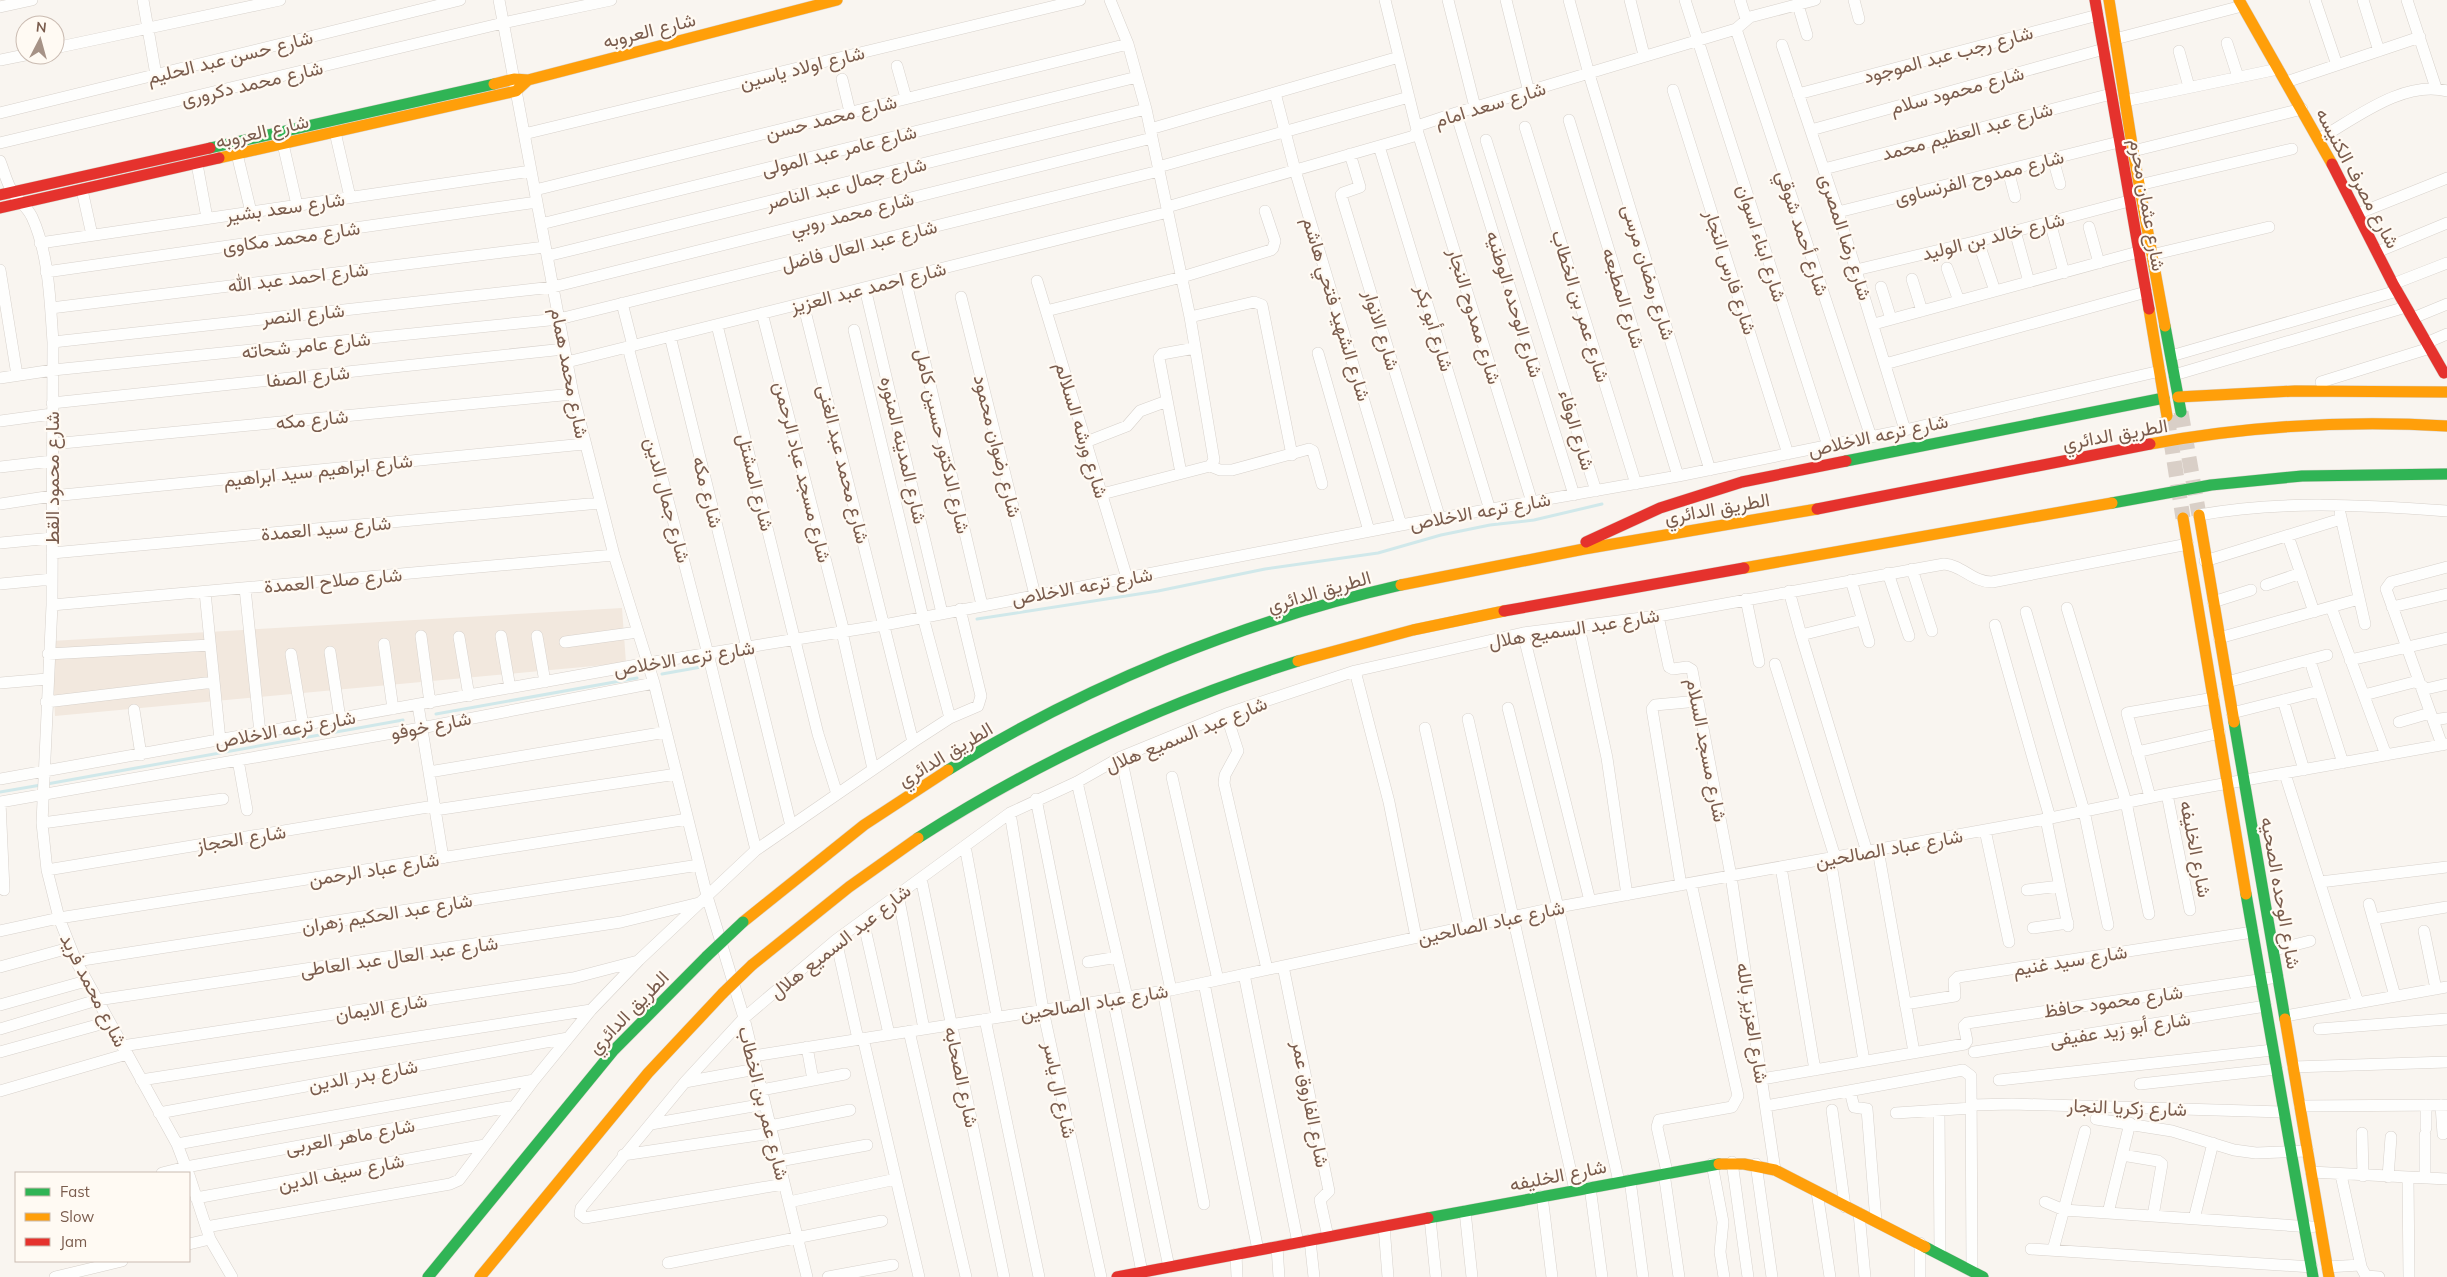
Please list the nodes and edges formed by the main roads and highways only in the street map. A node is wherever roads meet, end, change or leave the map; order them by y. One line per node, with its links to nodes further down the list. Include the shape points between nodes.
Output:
1 (837, 0): 5 (main road, شارع العروبه)
2 (2096, 0): 11 (main road, شارع عثمان محرم)
3 (2109, 0): 10 (main road, شارع عثمان محرم)
4 (2240, 3): 8 (main road, شارع مصرف الكنيسه, via 2319,139 2395,287)
5 (515, 85): 6 (main road, شارع العروبه); 7 (main road, شارع العروبه, via 335,132)
6 (0, 195)
7 (0, 208)
8 (2445, 374)
9 (2447, 392): 10 (main road, via 2295,391)
10 (2178, 397): 12 (main road, شارع عثمان محرم)
11 (2164, 398): 13 (main road, شارع عثمان محرم); 18 (main road, via 1742,482 1660,508)
12 (2181, 412)
13 (2167, 416)
14 (2447, 426): 18 (main road, الطريق الدائري, via 2336,422 2278,426 2150,444 1874,498)
15 (2447, 474): 28 (main road, bridge, via 2321,476 2211,485 1490,613 1407,630 1322,653 1235,681 1150,714 1027,773 948,818 873,869 752,965 648,1073)
16 (2199, 515): 19 (main road, شارع الوحده الصحيه)
17 (2183, 518): 20 (main road, شارع الوحده الصحيه)
18 (1570, 551): 27 (main road, الطريق الدائري, bridge, via 1342,600 1172,658 1072,702 984,750 866,824 743,922 613,1051)
19 (2210, 588): 20 (main road); 22 (main road, شارع الوحده الصحيه)
20 (2196, 592): 21 (main road, شارع الوحده الصحيه)
21 (2254, 937): 22 (main road); 25 (main road, شارع الوحده الصحيه)
22 (2273, 945): 26 (main road, شارع الوحده الصحيه)
23 (1166, 1271): 24 (main road, شارع الخليفه, via 1236,1254 1732,1162 1775,1170 1920,1243); 29 (main road, شارع الخليفه)
24 (1970, 1272): 30 (main road, شارع الخليفه)
25 (2312, 1272)
26 (2328, 1272)
27 (428, 1277)
28 (480, 1277)
29 (1121, 1277)
30 (1983, 1277)

